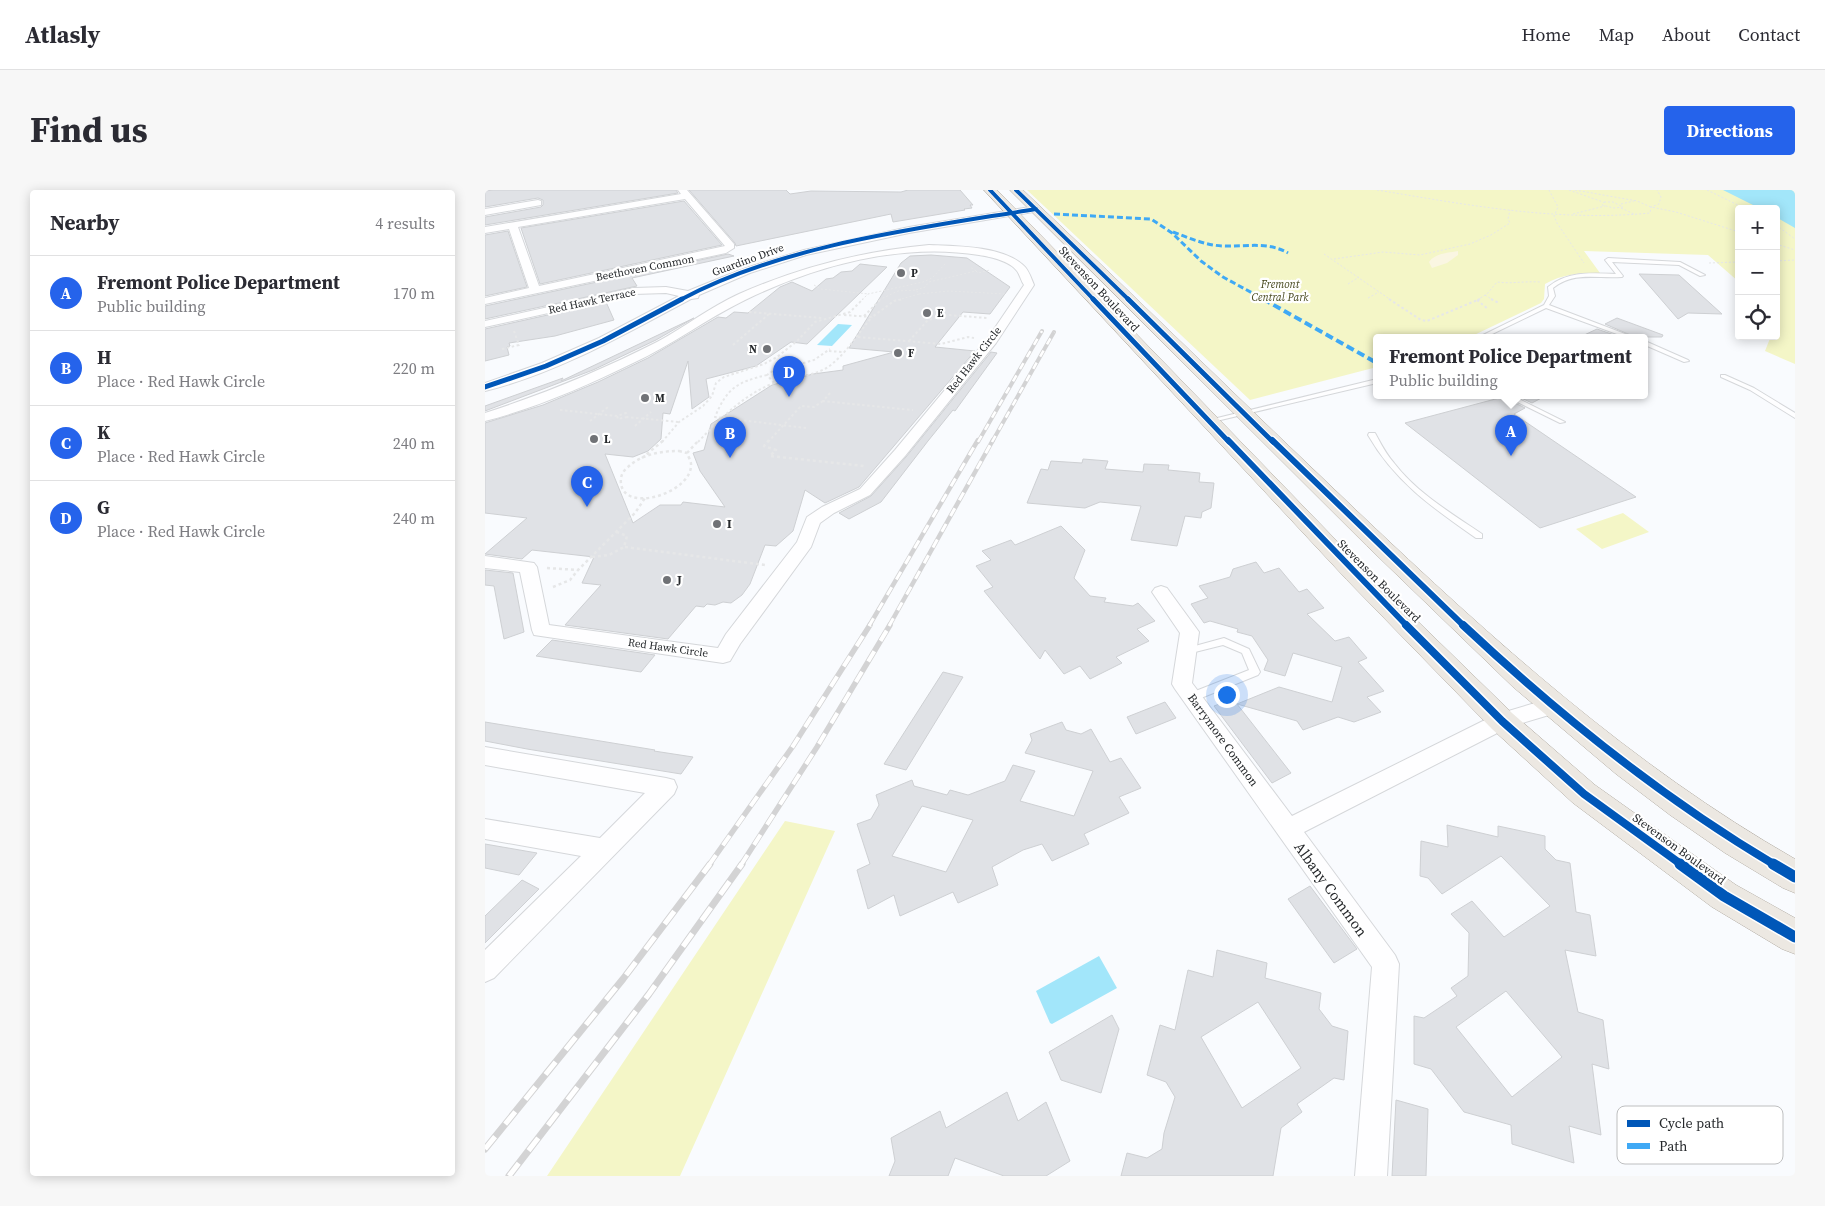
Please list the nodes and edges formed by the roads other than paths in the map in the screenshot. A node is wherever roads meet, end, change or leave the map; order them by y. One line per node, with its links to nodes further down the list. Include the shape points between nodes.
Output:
1 (990, 190): 7 (main road, Stevenson Boulevard)
2 (1016, 190): 5 (main road, Stevenson Boulevard)
3 (684, 193): 4 (street, via 589,213); 12 (street, Beethoven Common, via 731,246 727,250)
4 (539, 208): 6 (street); 8 (street); 9 (street)
5 (1036, 209): 7 (street, Guardino Drive); 26 (main road, Stevenson Boulevard)
6 (485, 212)
7 (1012, 213): 13 (street, Guardino Drive, via 909,230 804,253 746,271); 29 (main road, Stevenson Boulevard)
8 (485, 220)
9 (512, 225): 10 (street); 12 (street)
10 (485, 230)
11 (1702, 275): 16 (lane, via 1680,264 1609,260 1620,276 1561,279 1550,288 1552,296)
12 (535, 290): 14 (street, Beethoven Common)
13 (689, 295): 15 (street, Red Hawk Terrace); 17 (street, Red Hawk Terrace, via 666,290 634,291); 24 (street, Guardino Drive, via 603,341 546,366)
14 (485, 301)
15 (712, 303): 28 (street, via 653,349 574,386); 33 (street, Red Hawk Circle, via 730,303 796,277 861,258 931,248 967,250 994,256 1020,268 1029,285 992,340 865,492 813,521 805,543 723,656 541,630 528,567)
16 (1547, 306): 18 (lane); 19 (lane)
17 (485, 324)
18 (1488, 334)
19 (1622, 334)
20 (1648, 344): 21 (lane)
21 (1686, 361)
22 (1723, 376): 27 (lane, via 1752,389)
23 (1373, 382): 26 (lane)
24 (485, 387)
25 (1514, 399): 30 (lane)
26 (1243, 413): 29 (lane); 37 (main road, Stevenson Boulevard, via 1509,669)
27 (1795, 416)
28 (485, 417)
29 (1208, 421): 38 (main road, Stevenson Boulevard)
30 (1562, 422)
31 (1372, 436): 32 (lane, via 1392,467 1425,498)
32 (1479, 536)
33 (485, 562)
34 (1161, 592): 35 (street, Barrymore Common, via 1190,632)
35 (1187, 651): 36 (street, Barrymore Common, via 1182,684); 36 (lane, via 1223,641 1246,651 1255,672)
36 (1192, 697): 41 (street, Barrymore Common)
37 (1552, 706): 38 (street, Albany Common); 43 (main road, Stevenson Boulevard, via 1693,813 1750,852)
38 (1502, 721): 41 (street, Albany Common); 44 (main road, Stevenson Boulevard, via 1584,794 1724,896)
39 (485, 756): 42 (street, via 666,787)
40 (485, 829): 42 (street)
41 (1288, 830): 46 (street, Albany Common, via 1386,964)
42 (604, 849): 45 (street)
43 (1795, 876)
44 (1795, 937)
45 (485, 968)
46 (1371, 1176)

